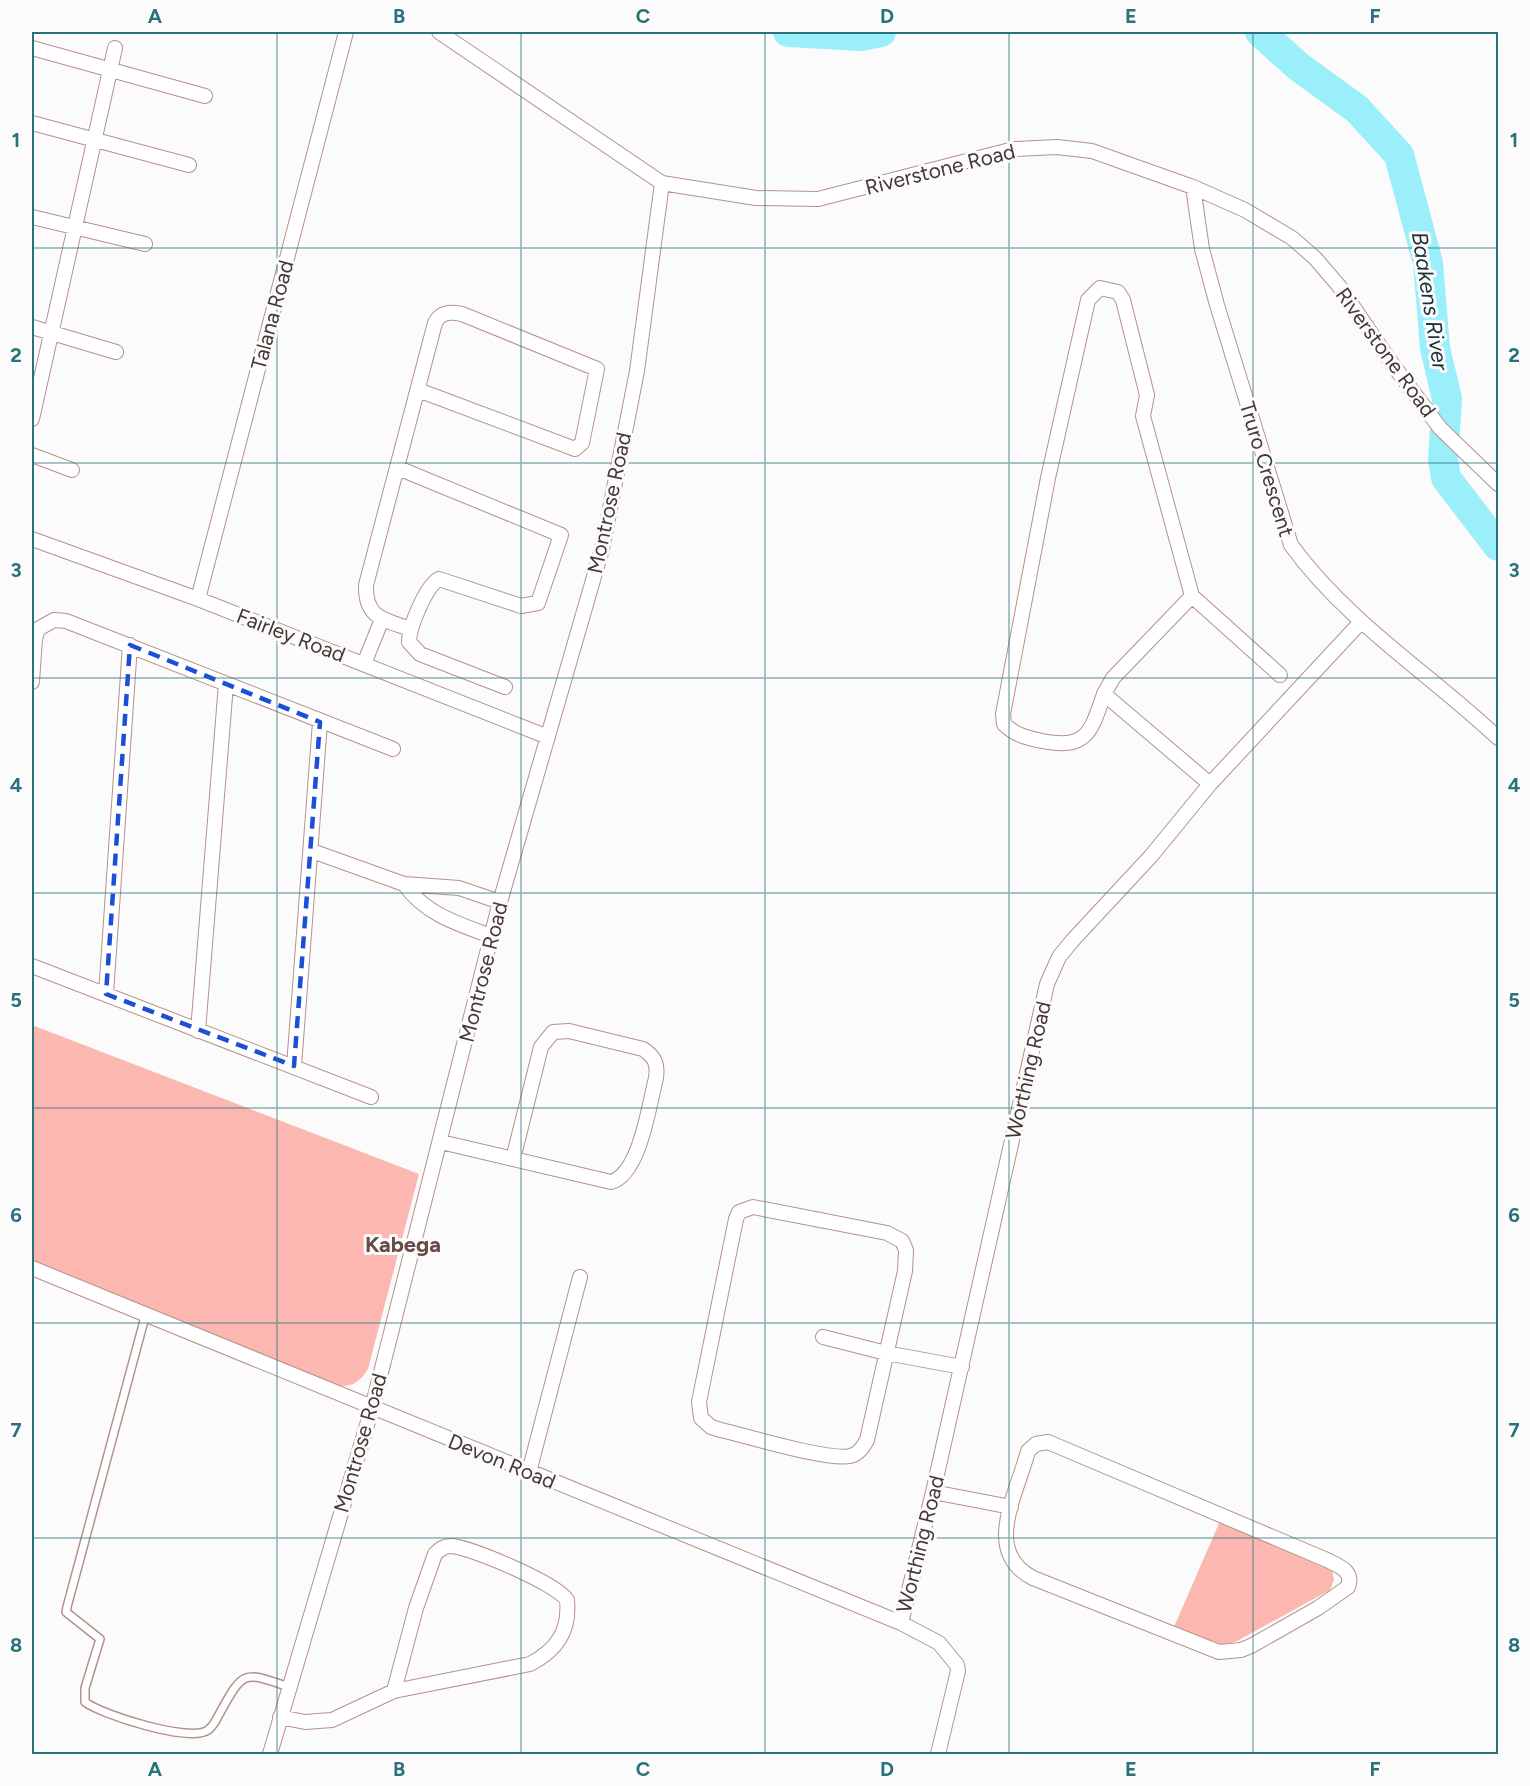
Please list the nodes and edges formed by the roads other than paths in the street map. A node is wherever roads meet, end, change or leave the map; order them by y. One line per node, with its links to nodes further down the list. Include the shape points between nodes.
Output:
1 (346, 32): 26 (street, Talana Road)
2 (439, 32): 10 (street, Riverstone Road)
3 (32, 48): 5 (street)
4 (115, 48): 5 (street)
5 (110, 70): 6 (street); 8 (street)
6 (205, 96)
7 (32, 123): 8 (street)
8 (94, 140): 9 (street); 13 (street)
9 (189, 165)
10 (662, 183): 11 (street, Riverstone Road, via 756,198 818,199 1014,149 1057,147 1092,151); 38 (street, Montrose Road, via 636,371 602,549)
11 (1193, 187): 23 (street, Riverstone Road, via 1245,210 1292,238 1315,258 1340,286 1440,428); 28 (street, Truro Crescent, via 1202,249 1217,305 1291,546)
12 (32, 217): 13 (street)
13 (75, 227): 14 (street); 16 (street)
14 (145, 244)
15 (32, 327): 16 (street)
16 (51, 333): 17 (street); 19 (street)
17 (116, 352)
18 (418, 390): 18 (street, via 575,450 582,443 597,369 462,314 446,313 435,323); 21 (street)
19 (32, 418)
20 (32, 455): 22 (street)
21 (398, 468): 27 (street, via 366,585 366,602); 29 (street, via 561,535 538,603 521,606 439,579 432,584)
22 (72, 470)
23 (1498, 484)
24 (32, 539): 26 (street, Fairley Road)
25 (1192, 596): 32 (street); 36 (street, via 1113,678); 36 (street, via 1143,416 1147,394 1123,300 1118,292 1100,288 1088,300 1048,478 1004,724 1023,737 1065,746 1075,743 1093,724)
26 (198, 599): 31 (street, Fairley Road)
27 (382, 619): 29 (street); 31 (street)
28 (1360, 623): 39 (street, Truro Crescent); 41 (street, Worthing Road)
29 (410, 629): 35 (street, via 409,642 420,654)
30 (130, 645): 33 (street, via 54,620 38,629); 34 (street); 47 (street)
31 (364, 664): 38 (street, Fairley Road)
32 (1280, 675)
33 (32, 682)
34 (226, 684): 37 (street); 48 (street)
35 (505, 687)
36 (1104, 694): 41 (street)
37 (320, 722): 40 (street); 42 (street)
38 (548, 737): 44 (street, Montrose Road)
39 (1498, 738)
40 (393, 749)
41 (1210, 784): 58 (street, Worthing Road, via 1151,856 1072,941 1059,957 1047,984)
42 (312, 852): 43 (street); 49 (street)
43 (404, 884): 44 (street, via 459,888); 45 (street, via 440,917)
44 (500, 902): 45 (street, Montrose Road)
45 (491, 936): 51 (street, Montrose Road)
46 (32, 966): 47 (street)
47 (106, 994): 48 (street)
48 (198, 1031): 49 (street)
49 (294, 1066): 50 (street)
50 (371, 1097)
51 (441, 1142): 52 (street); 59 (street, Montrose Road)
52 (513, 1159): 52 (street, via 542,1047 553,1032 569,1031 633,1046 653,1055 656,1078 636,1151 629,1168 618,1180 610,1182)
53 (32, 1270): 55 (street, Devon Road)
54 (579, 1277): 60 (street)
55 (145, 1317): 59 (street, Devon Road); 64 (lane, via 66,1612 100,1640 85,1688 85,1702 112,1716 194,1736 209,1730 238,1681 251,1676)
56 (824, 1337): 57 (street)
57 (886, 1353): 57 (street, via 904,1271 906,1250 902,1241 887,1233 763,1207 739,1212 699,1402 705,1423 828,1455 853,1456 867,1440); 58 (street)
58 (962, 1367): 61 (street, Worthing Road)
59 (372, 1408): 60 (street, Devon Road); 64 (street, Montrose Road)
60 (529, 1472): 63 (street, Devon Road)
61 (933, 1492): 62 (street); 63 (street, Worthing Road)
62 (1011, 1507): 62 (street, via 1005,1547 1008,1557 1023,1573 1219,1652 1251,1646 1337,1596 1350,1581 1348,1572 1327,1560 1048,1442 1036,1444 1028,1451)
63 (901, 1623): 68 (street, Devon Road, via 939,1643 951,1655 958,1671)
64 (289, 1687): 66 (street, Montrose Road)
65 (394, 1691): 65 (street, via 514,1668 540,1658 560,1642 568,1621 567,1600 556,1588 535,1577 455,1547 441,1548 435,1554 416,1608); 66 (street, via 332,1720 305,1722)
66 (280, 1717): 67 (street, Montrose Road)
67 (270, 1755)
68 (938, 1755)

